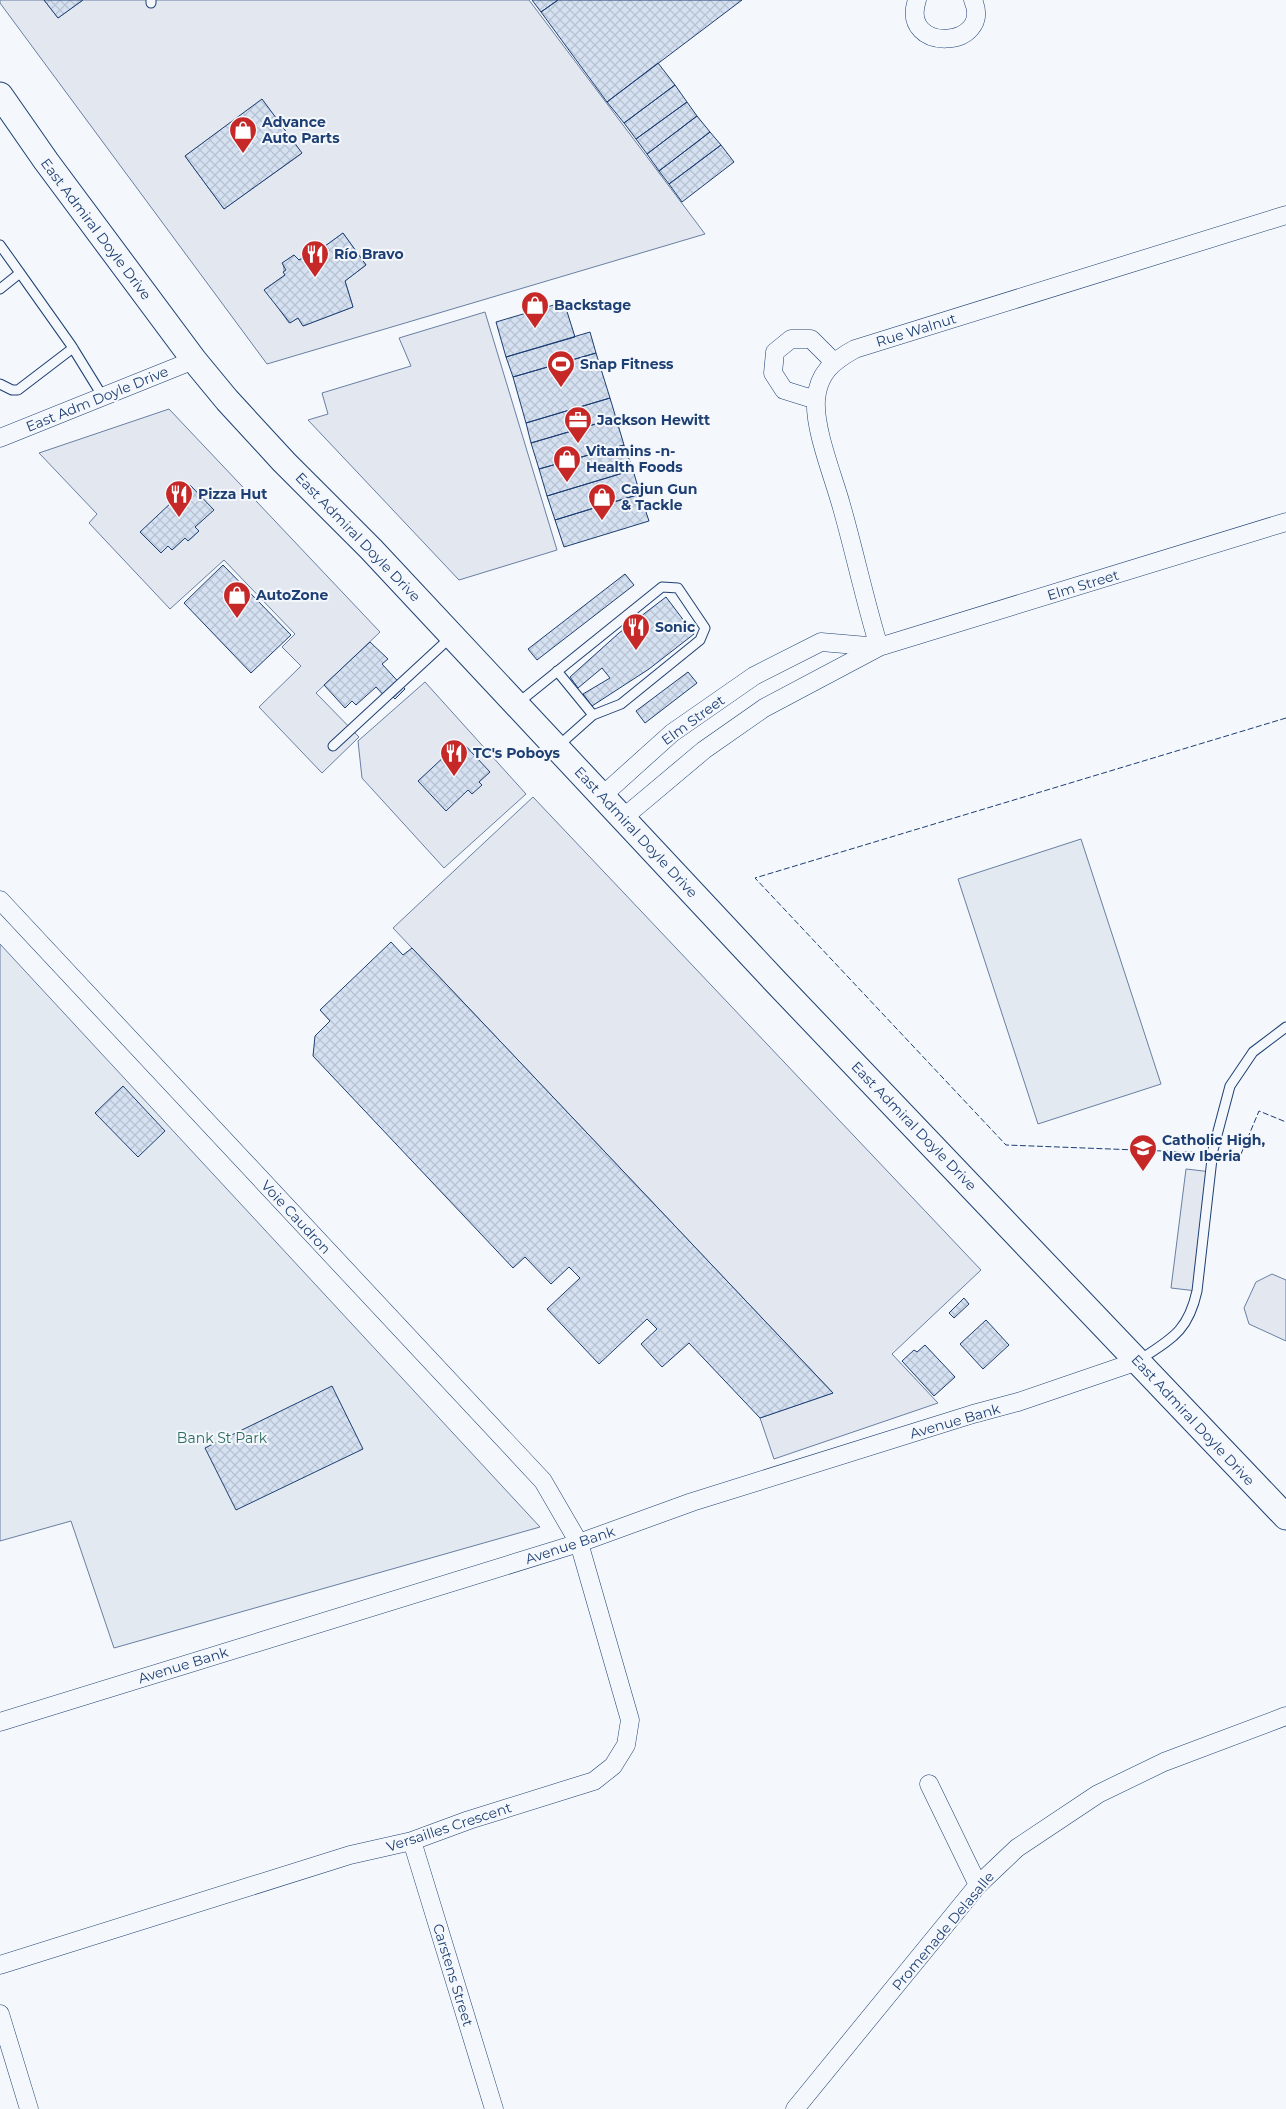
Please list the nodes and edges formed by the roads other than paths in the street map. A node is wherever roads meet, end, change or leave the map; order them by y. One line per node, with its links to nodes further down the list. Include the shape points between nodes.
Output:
1 (918, 0): 2 (street, via 917,20 922,29 934,38 944,40 968,31)
2 (978, 1)
3 (0, 95): 9 (main road, East Admiral Doyle Drive)
4 (1286, 215): 10 (street, Rue Walnut, via 855,349)
5 (0, 245): 6 (lane)
6 (20, 272): 7 (lane); 8 (lane)
7 (0, 289)
8 (73, 348): 11 (lane, via 18,390); 12 (lane)
9 (194, 360): 12 (street, East Adm Doyle Drive); 16 (main road, East Admiral Doyle Drive, via 284,462 372,549)
10 (834, 361): 13 (street, Rue Walnut, via 822,376); 13 (street, via 811,339 790,339 775,352 773,373 784,390)
11 (0, 384)
12 (103, 397): 14 (street, East Adm Doyle Drive)
13 (816, 400): 17 (street, Rue Walnut, via 820,429)
14 (0, 438)
15 (1286, 522): 17 (street, Elm Street)
16 (452, 635): 19 (main road, East Admiral Doyle Drive); 21 (lane)
17 (879, 648): 23 (street, Elm Street, via 821,642 754,676 672,733); 24 (street, Elm Street, via 764,708 704,750)
18 (557, 671): 19 (lane); 20 (lane); 20 (lane, via 662,587 678,588 705,628 700,640 621,704)
19 (517, 705): 22 (main road, East Admiral Doyle Drive)
20 (593, 715): 22 (lane)
21 (333, 746)
22 (556, 747): 23 (main road, East Admiral Doyle Drive)
23 (602, 796): 24 (main road, East Admiral Doyle Drive)
24 (622, 818): 27 (main road, East Admiral Doyle Drive)
25 (0, 900): 29 (street, Voie Caudron, via 543,1481)
26 (1286, 1027): 27 (lane, via 1252,1052 1230,1086 1213,1150 1193,1312 1176,1335)
27 (1138, 1361): 28 (main road, East Admiral Doyle Drive); 29 (street, Avenue Bank, via 1018,1402 692,1502)
28 (1286, 1517)
29 (579, 1543): 31 (street, Avenue Bank); 33 (street, Versailles Crescent, via 630,1720 626,1745 613,1766 594,1781)
30 (1286, 1716): 34 (street, Promenade Delasalle, via 1164,1762 1098,1794 1030,1838)
31 (0, 1722)
32 (928, 1784): 34 (street)
33 (412, 1841): 35 (street, Versailles Crescent, via 350,1856); 38 (street, Carstens Street)
34 (978, 1885): 39 (street, Promenade Delasalle)
35 (0, 1965)
36 (0, 2014): 37 (street)
37 (29, 2109)
38 (494, 2109)
39 (794, 2109)

